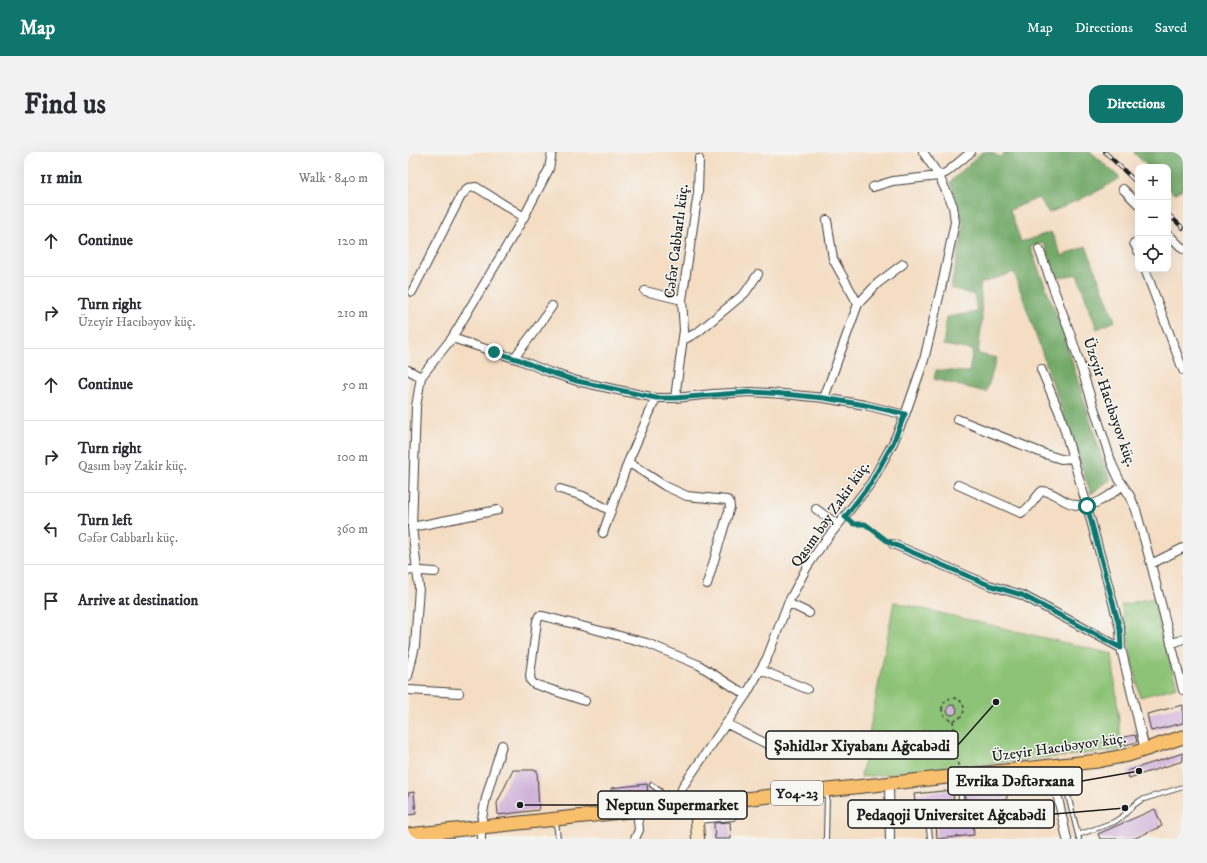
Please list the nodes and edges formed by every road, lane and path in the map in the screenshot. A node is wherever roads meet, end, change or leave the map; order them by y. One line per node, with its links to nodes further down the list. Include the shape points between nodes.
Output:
1 (552, 152): 9 (street, via 549,170)
2 (923, 152): 5 (street, Qasım bəy Zakir küç.)
3 (971, 152): 5 (street, via 947,172)
4 (699, 159): 19 (street, Cəfər Cabbarlı küç., via 698,194)
5 (938, 176): 6 (street, via 893,181); 32 (street, Qasım bəy Zakir küç., via 953,206 955,222 924,360)
6 (873, 187)
7 (1123, 188): 8 (street)
8 (1135, 201)
9 (524, 217): 18 (street, via 476,187 468,188 461,196); 22 (street)
10 (827, 220): 20 (street, via 833,259)
11 (1170, 236): 13 (street)
12 (1039, 249): 37 (street, Üzeyir Hacıbəyov küç., via 1071,336 1112,464)
13 (1183, 249)
14 (903, 264): 20 (street, via 878,282)
15 (1146, 272): 27 (street)
16 (758, 274): 23 (street, via 745,293 698,332)
17 (645, 291): 19 (street)
18 (412, 292)
19 (682, 300): 23 (street, Cəfər Cabbarlı küç.)
20 (858, 304): 31 (street)
21 (552, 306): 24 (street)
22 (452, 338): 24 (street); 28 (street)
23 (683, 340): 30 (street, Cəfər Cabbarlı küç.)
24 (514, 358): 29 (street, via 577,381)
25 (1041, 369): 34 (street, via 1060,414)
26 (408, 370): 28 (street)
27 (1183, 370)
28 (421, 377): 45 (street, via 416,406)
29 (656, 398): 30 (street); 35 (street)
30 (675, 398): 31 (street, via 751,392)
31 (824, 398): 32 (street)
32 (905, 414): 43 (street, Qasım bəy Zakir küç., via 893,443 871,483)
33 (958, 419): 34 (street, via 1045,454 1061,459)
34 (1073, 458): 39 (street)
35 (628, 462): 42 (street); 53 (street, via 665,486 687,496 729,501 730,507)
36 (958, 485): 39 (street, via 1021,513 1028,509 1042,491 1048,491 1079,506)
37 (1123, 486): 39 (street, via 1109,497); 49 (street, Üzeyir Hacıbəyov küç., via 1136,510)
38 (560, 489): 42 (street, via 583,496)
39 (1087, 506): 58 (street, via 1120,629)
40 (816, 509): 44 (street)
41 (498, 510): 45 (street)
42 (611, 511): 46 (street)
43 (845, 517): 44 (street, Qasım bəy Zakir küç.); 47 (path, via 854,524 865,524)
44 (838, 525): 54 (street, Qasım bəy Zakir küç., via 807,567)
45 (412, 527): 51 (street)
46 (603, 534)
47 (893, 544): 58 (street, via 989,585 1022,595)
48 (1183, 548): 49 (street)
49 (1151, 564): 57 (street, Üzeyir Hacıbəyov küç.)
50 (408, 570): 51 (street)
51 (418, 570): 52 (street); 60 (street, via 415,646)
52 (435, 572)
53 (707, 584)
54 (788, 604): 55 (street); 59 (street, Qasım bəy Zakir küç.)
55 (808, 613)
56 (1183, 640): 57 (street)
57 (1171, 644): 63 (street, Üzeyir Hacıbəyov küç.)
58 (1121, 648): 72 (street)
59 (761, 670): 61 (street); 65 (street, Qasım bəy Zakir küç.)
60 (408, 676)
61 (807, 689)
62 (408, 690): 64 (street)
63 (1183, 690)
64 (459, 693)
65 (746, 695): 66 (street, via 699,665 647,643 539,616 531,681); 68 (street, Qasım bəy Zakir küç.)
66 (585, 701)
67 (953, 721): 67 (path, via 960,718 964,710 960,701 950,698 944,702 941,711 947,719); 74 (path)
68 (727, 724): 71 (street); 81 (street, Qasım bəy Zakir küç., via 683,786)
69 (1183, 737): 72 (main road, Üzeyir Hacıbəyov küç. / Y04-23)
70 (502, 745): 86 (street, via 485,802)
71 (773, 747)
72 (1145, 750): 73 (main road, Üzeyir Hacıbəyov küç. / Y04-23, via 1114,758)
73 (1056, 766): 74 (main road, Üzeyir Hacıbəyov küç. / Y04-23); 89 (lane); 96 (street)
74 (958, 776): 75 (main road, Üzeyir Hacıbəyov küç. / Y04-23); 95 (lane, via 961,812 933,818 928,824)
75 (889, 784): 78 (main road, Üzeyir Hacıbəyov küç. / Y04-23); 94 (street)
76 (652, 785): 82 (lane, via 661,793)
77 (1183, 787): 89 (lane, via 1141,800 1114,822)
78 (827, 790): 79 (main road, Üzeyir Hacıbəyov küç. / Y04-23); 93 (lane)
79 (737, 800): 80 (main road, Üzeyir Hacıbəyov küç. / Y04-23); 85 (lane, via 737,813 733,818)
80 (696, 804): 81 (main road, Üzeyir Hacıbəyov küç. / Y04-23); 85 (street)
81 (678, 806): 82 (main road, Üzeyir Hacıbəyov küç. / Y04-23)
82 (663, 808): 83 (main road, Üzeyir Hacıbəyov küç. / Y04-23)
83 (637, 810): 84 (main road, Üzeyir Hacıbəyov küç. / Y04-23); 91 (street, via 639,830)
84 (556, 819): 86 (main road, Üzeyir Hacıbəyov küç. / Y04-23); 90 (lane)
85 (698, 821): 92 (street)
86 (481, 833): 88 (main road, Üzeyir Hacıbəyov küç. / Y04-23)
87 (408, 835): 88 (main road, Üzeyir Hacıbəyov küç. / Y04-23)
88 (449, 835)
89 (1078, 837)
90 (558, 839)
91 (635, 839)
92 (698, 839)
93 (826, 839)
94 (890, 839)
95 (930, 839)
96 (1067, 839)

